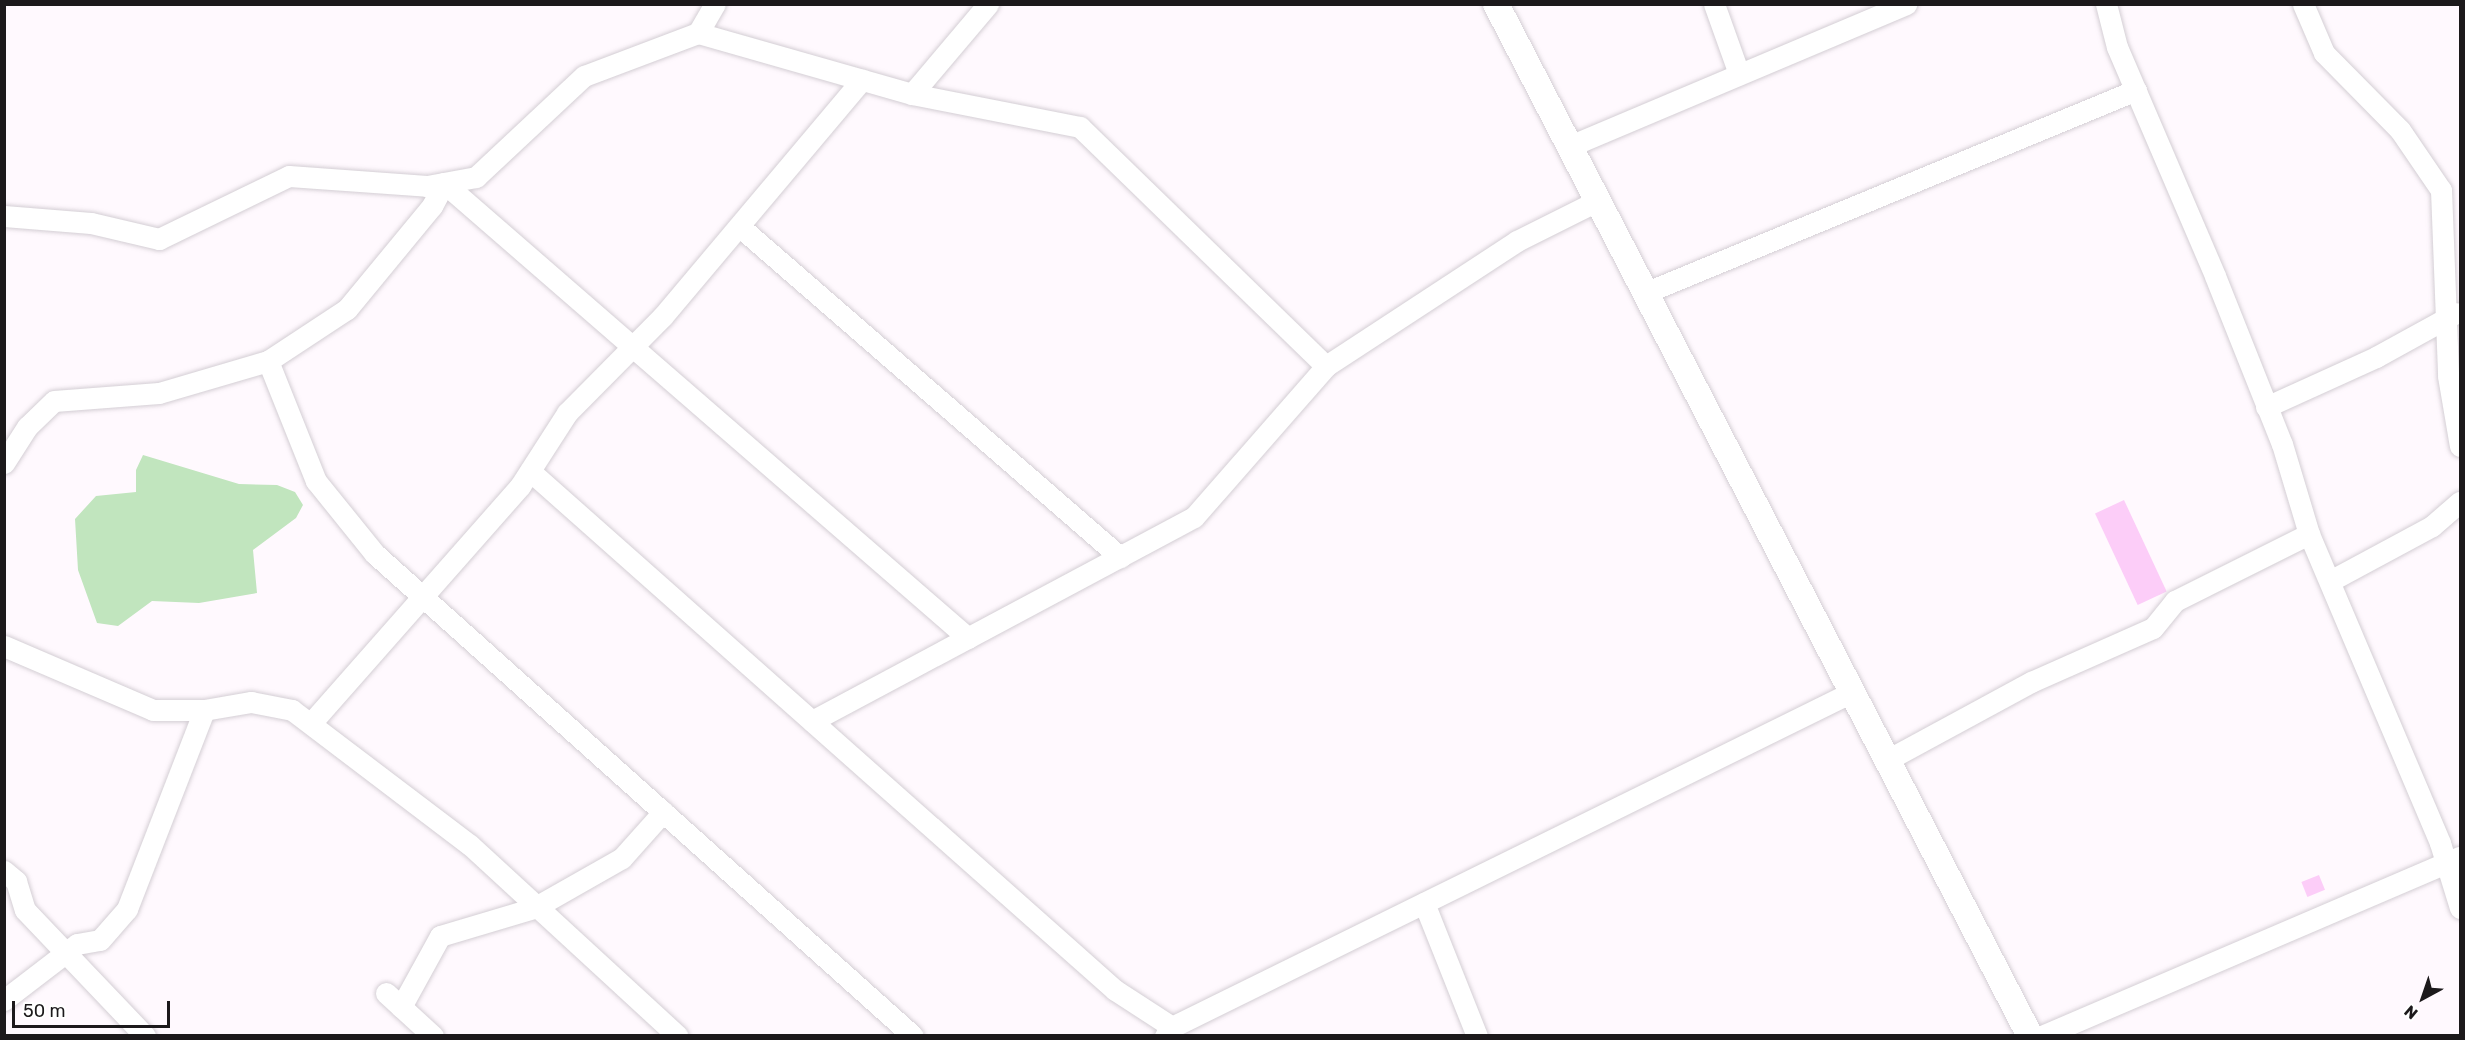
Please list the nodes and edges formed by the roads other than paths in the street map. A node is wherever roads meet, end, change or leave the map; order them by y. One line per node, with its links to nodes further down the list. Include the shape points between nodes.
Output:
1 (715, 4): 8 (street)
2 (988, 4): 12 (street)
3 (1496, 4): 13 (street)
4 (1714, 4): 9 (street)
5 (1906, 4): 9 (street)
6 (2106, 4): 11 (street)
7 (2303, 4): 19 (street, via 2324,53 2400,130 2441,190)
8 (698, 33): 10 (street); 14 (street, via 584,76 476,177)
9 (1739, 74): 13 (street)
10 (862, 80): 12 (street); 17 (street)
11 (2136, 90): 18 (street); 23 (street)
12 (912, 94): 22 (street, via 1080,127)
13 (1570, 146): 15 (street)
14 (444, 183): 16 (street, via 427,186 289,176 159,239 91,223); 20 (street); 21 (street, via 432,206 347,309)
15 (1599, 200): 18 (street); 22 (street, via 1517,241)
16 (4, 216)
17 (739, 226): 20 (street); 29 (street)
18 (1647, 292): 34 (street)
19 (2454, 315): 23 (street, via 2376,357); 24 (street, via 2448,376)
20 (633, 346): 26 (street, via 567,413); 32 (street)
21 (268, 360): 25 (street, via 159,393 54,401 27,427); 31 (street, via 315,481 375,554)
22 (1326, 366): 29 (street, via 1194,517)
23 (2266, 407): 28 (street)
24 (2460, 446)
25 (4, 464)
26 (530, 471): 31 (street); 37 (street)
27 (2460, 502): 30 (street, via 2432,526)
28 (2309, 534): 30 (street); 38 (street, via 2175,601 2153,628 2031,682)
29 (1120, 557): 32 (street)
30 (2330, 581): 40 (street)
31 (423, 596): 36 (street); 39 (street)
32 (968, 638): 37 (street)
33 (4, 646): 35 (street, via 153,710)
34 (1854, 691): 38 (street); 42 (street)
35 (204, 710): 36 (street, via 251,702 292,710); 45 (street, via 127,909 100,940 77,944)
36 (312, 722): 43 (street, via 470,845)
37 (812, 722): 47 (street, via 1115,990)
38 (1889, 759): 53 (street)
39 (663, 812): 43 (street, via 622,858); 51 (street)
40 (2453, 860): 44 (street); 54 (street)
41 (4, 871): 45 (street, via 16,881 26,910)
42 (1424, 903): 47 (street); 52 (street)
43 (534, 908): 49 (street, via 440,936 394,1000); 50 (street)
44 (2460, 908)
45 (66, 952): 46 (street); 48 (street)
46 (4, 999)
47 (1168, 1031)
48 (145, 1035)
49 (433, 1035)
50 (678, 1035)
51 (913, 1035)
52 (1477, 1035)
53 (2030, 1035)
54 (2042, 1035)

